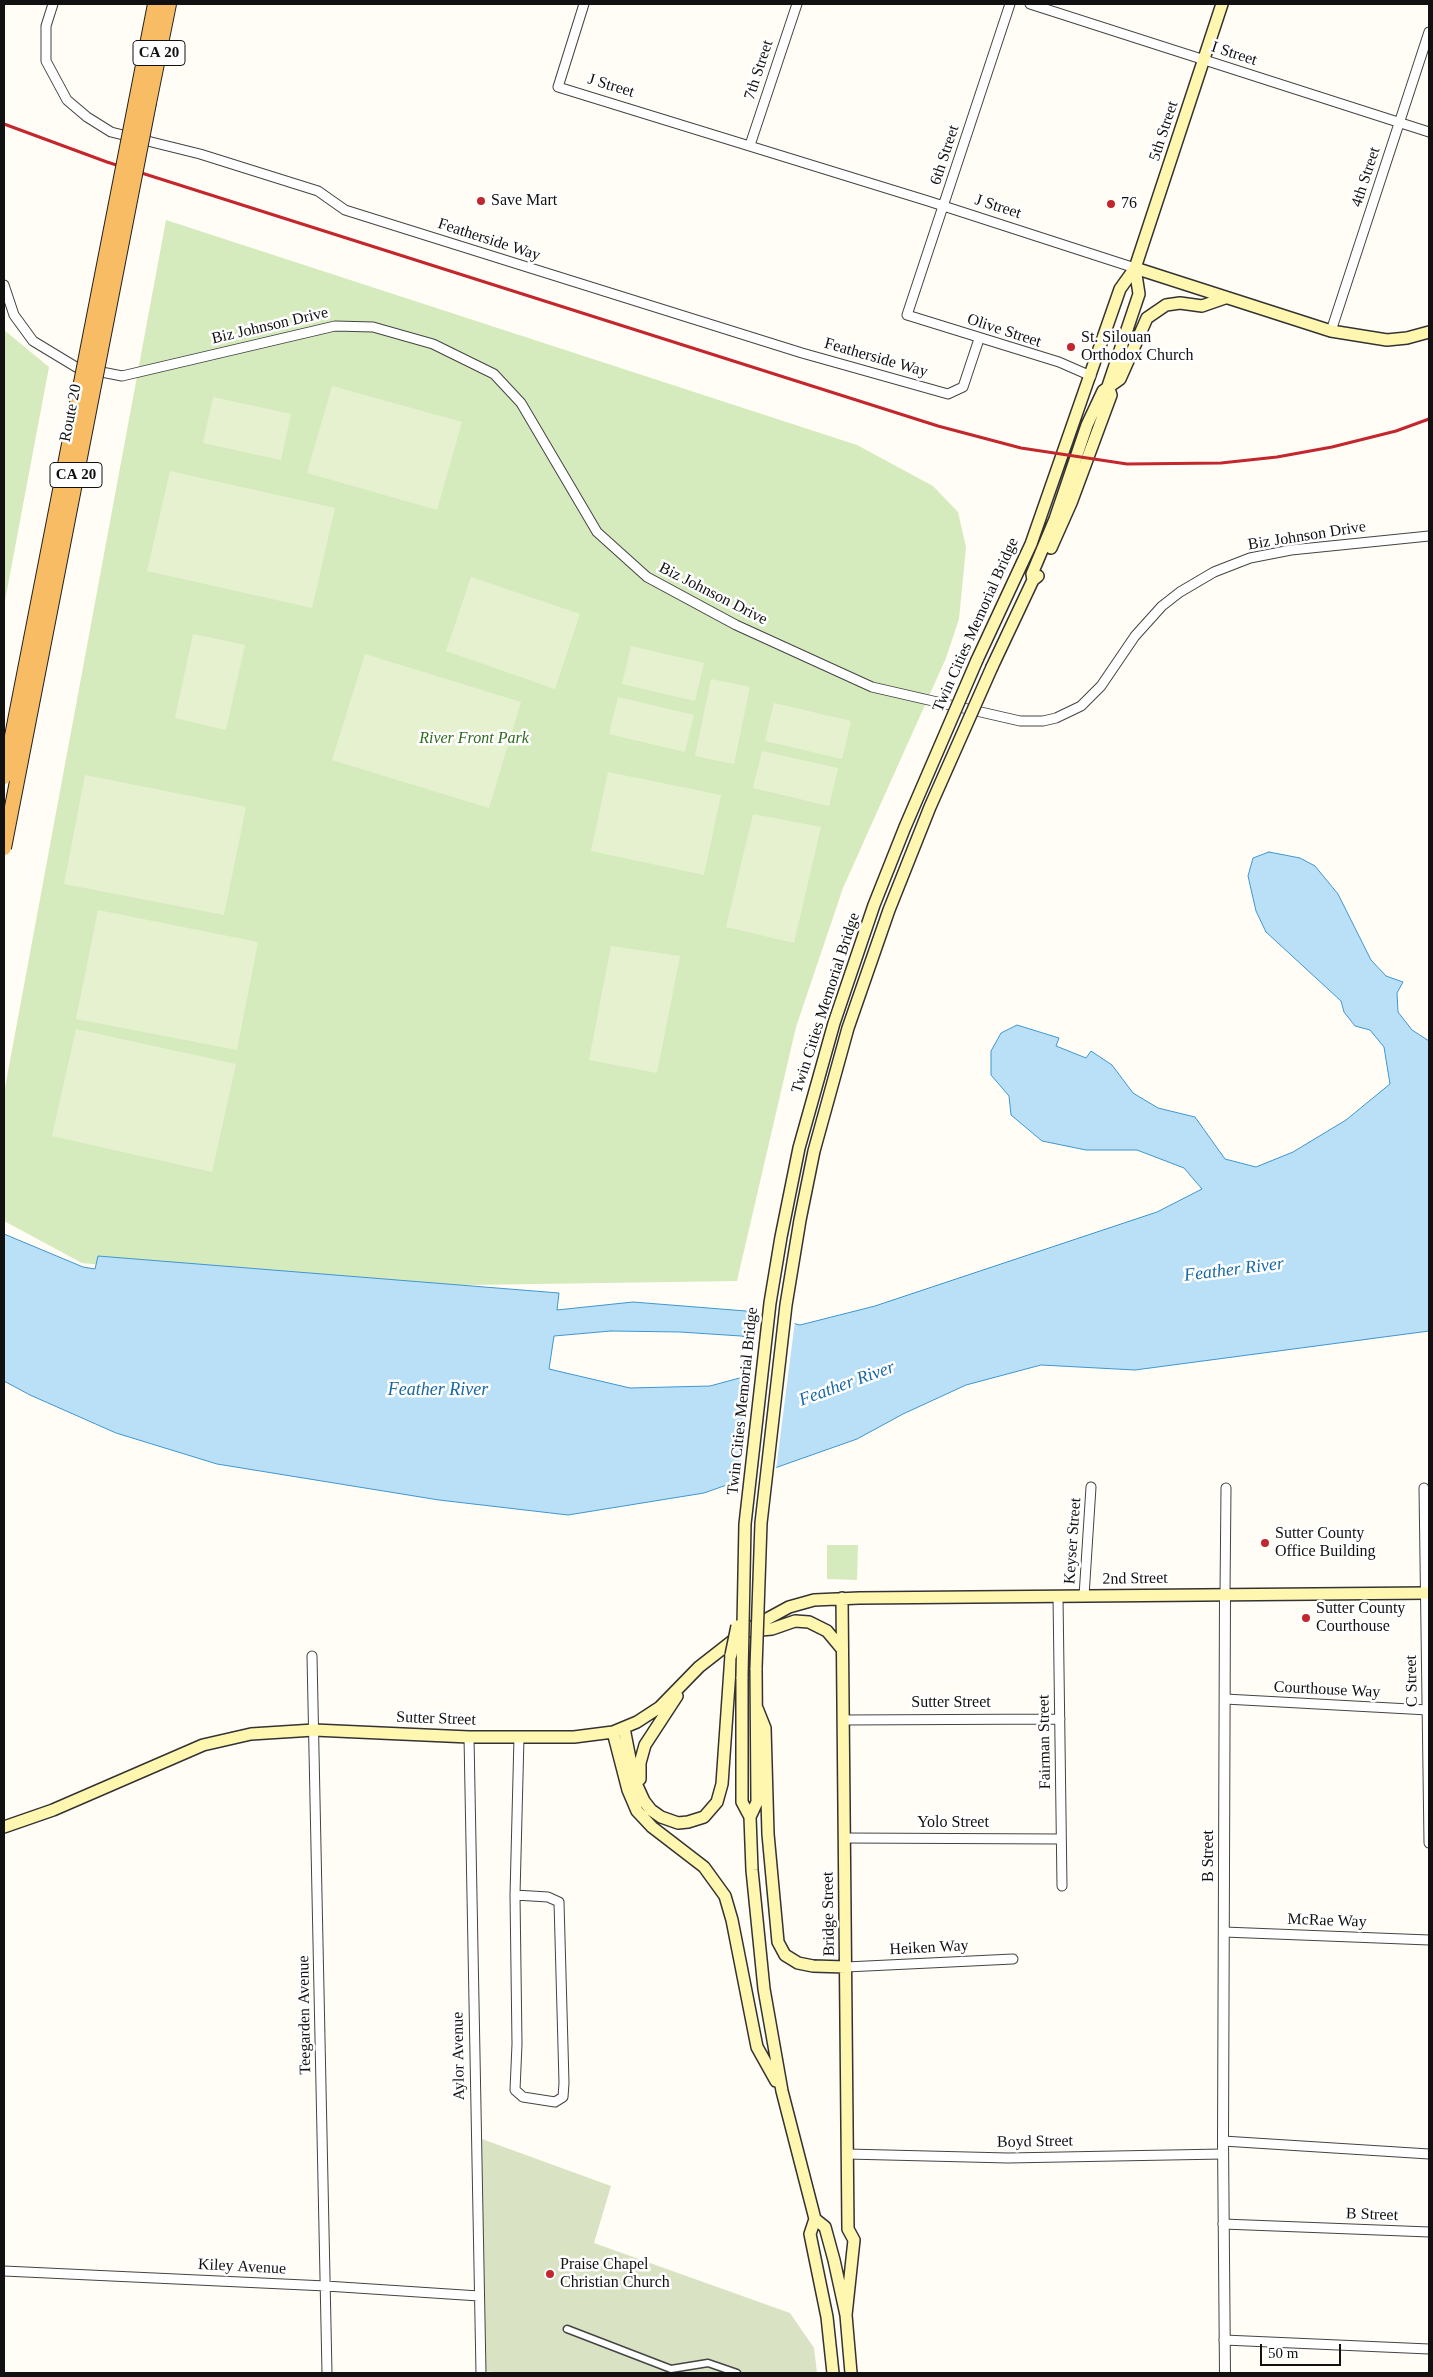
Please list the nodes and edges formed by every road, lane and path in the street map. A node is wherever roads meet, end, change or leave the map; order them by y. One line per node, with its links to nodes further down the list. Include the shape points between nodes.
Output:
1 (53, 4): 22 (street, Featherside Way, via 46,26 46,61 68,100 111,132 200,154 318,191 345,210 783,347 948,394 963,387)
2 (155, 4): 11 (highway, CA 20)
3 (169, 4): 11 (highway, CA 20)
4 (584, 4): 14 (street, J Street, via 558,87)
5 (797, 4): 14 (street, 7th Street)
6 (1010, 4): 15 (street, 6th Street)
7 (1030, 4): 10 (street, I Street)
8 (1222, 4): 10 (main road, 5th Street)
9 (1429, 32): 12 (street, 4th Street)
10 (1204, 60): 12 (street, I Street); 16 (main road, 5th Street)
11 (142, 102): 26 (highway, Route 20 / CA 20, bridge); 27 (highway, Route 20 / CA 20, bridge)
12 (1400, 122): 13 (street, I Street); 20 (street, 4th Street)
13 (1429, 132)
14 (750, 145): 15 (street, J Street)
15 (943, 206): 16 (street, J Street); 19 (street, 6th Street)
16 (1135, 268): 18 (main road, J Street); 23 (main road, 5th Street, via 1120,289); 24 (main road, 5th Street, via 1139,294)
17 (4, 286): 25 (street, Biz Johnson Drive, via 14,315 33,341 76,367 122,376 335,326 373,327 433,344 494,374 520,403 597,532 646,577 736,625 872,687 1002,718 1043,721 1081,706 1101,686 1162,606 1196,582 1232,564 1291,550)
18 (1225, 298): 20 (main road, J Street); 24 (main road, via 1202,306 1172,303 1154,311 1142,327 1120,380)
19 (907, 315): 22 (street, Olive Street)
20 (1331, 331): 21 (main road, J Street, via 1387,340)
21 (1429, 332)
22 (979, 339): 23 (street, Olive Street, via 1067,365)
23 (1091, 376): 34 (main road, Twin Cities Memorial Bridge, bridge, via 1031,544 977,660 874,905 834,1023 803,1132 770,1303 746,1524)
24 (1108, 386): 42 (main road, Twin Cities Memorial Bridge, bridge, via 1088,425 1032,574 1033,580 930,807 888,910 848,1028 813,1159 786,1305 761,1523)
25 (1429, 536)
26 (4, 777)
27 (4, 848)
28 (1091, 1487): 33 (street, Keyser Street)
29 (1226, 1488): 32 (street, B Street)
30 (1424, 1488): 31 (street, C Street)
31 (1428, 1593): 32 (main road, 2nd Street); 43 (street, C Street)
32 (1225, 1594): 33 (main road, 2nd Street); 41 (street, B Street)
33 (1084, 1596): 35 (main road, 2nd Street)
34 (742, 1597): 50 (main road, bridge, via 731,1655 719,1798 704,1817 681,1823 654,1813 646,1804); 51 (main road, Twin Cities Memorial Bridge, bridge, via 742,1802)
35 (1058, 1597): 36 (main road, 2nd Street); 44 (street, Fairman Street)
36 (842, 1598): 37 (main road, Sutter Street, via 814,1600 789,1607); 38 (main road, Bridge Street)
37 (745, 1631): 38 (main road, via 772,1630 790,1622 804,1621 828,1631); 40 (main road, Sutter Street)
38 (842, 1649): 45 (main road, Bridge Street)
39 (312, 1656): 46 (street, Teegarden Avenue)
40 (685, 1681): 47 (main road, Sutter Street, via 660,1707); 50 (main road, via 645,1745)
41 (1225, 1699): 43 (street, Courthouse Way); 58 (street, B Street)
42 (757, 1708): 51 (main road, via 757,1802); 61 (main road, via 765,1728 768,1834 778,1942 785,1955 798,1964)
43 (1428, 1710): 55 (street, C Street)
44 (1060, 1719): 45 (street, Sutter Street); 54 (street, Fairman Street)
45 (842, 1720): 53 (main road, Bridge Street)
46 (314, 1730): 49 (main road, Sutter Street); 52 (main road, Sutter Street, via 251,1734 203,1745 53,1810); 71 (street, Teegarden Avenue)
47 (618, 1730): 48 (main road, Sutter Street, via 584,1737); 50 (main road); 62 (main road, via 628,1790 638,1812 652,1827 704,1867 728,1901 757,2047)
48 (519, 1737): 49 (main road, Sutter Street); 57 (street)
49 (469, 1738): 72 (street, Aylor Avenue)
50 (639, 1786)
51 (750, 1817): 62 (main road, via 762,1974)
52 (4, 1827)
53 (844, 1838): 54 (street, Yolo Street); 61 (main road, Bridge Street)
54 (1061, 1839): 56 (street, Fairman Street)
55 (1429, 1843)
56 (1062, 1886)
57 (515, 1895): 57 (street, via 515,2090 523,2097 555,2102 563,2097 564,2083 559,1902 548,1897)
58 (1224, 1932): 59 (street, McRae Way); 63 (street, B Street)
59 (1429, 1940)
60 (1013, 1958): 61 (street, Heiken Way)
61 (846, 1967): 64 (main road, Bridge Street)
62 (782, 2091): 67 (main road)
63 (1223, 2141): 65 (street, B Street); 66 (street)
64 (847, 2154): 65 (street, Boyd Street, via 1008,2158); 73 (main road, Bridge Street, via 848,2228 854,2240)
65 (1223, 2154): 68 (street, B Street)
66 (1429, 2154)
67 (814, 2219): 73 (main road, via 825,2227); 80 (main road, via 810,2234 827,2317)
68 (1223, 2224): 69 (street, B Street); 75 (street, B Street)
69 (1429, 2232)
70 (4, 2271): 71 (street, Kiley Avenue)
71 (326, 2286): 72 (street, Kiley Avenue); 77 (street, Teegarden Avenue)
72 (479, 2296): 78 (street, Aylor Avenue)
73 (846, 2315): 81 (main road)
74 (566, 2329): 79 (street, via 672,2368 708,2362)
75 (1224, 2340): 76 (street); 82 (street, B Street)
76 (1429, 2349)
77 (327, 2373)
78 (480, 2373)
79 (737, 2373)
80 (833, 2373)
81 (851, 2373)
82 (1225, 2373)

